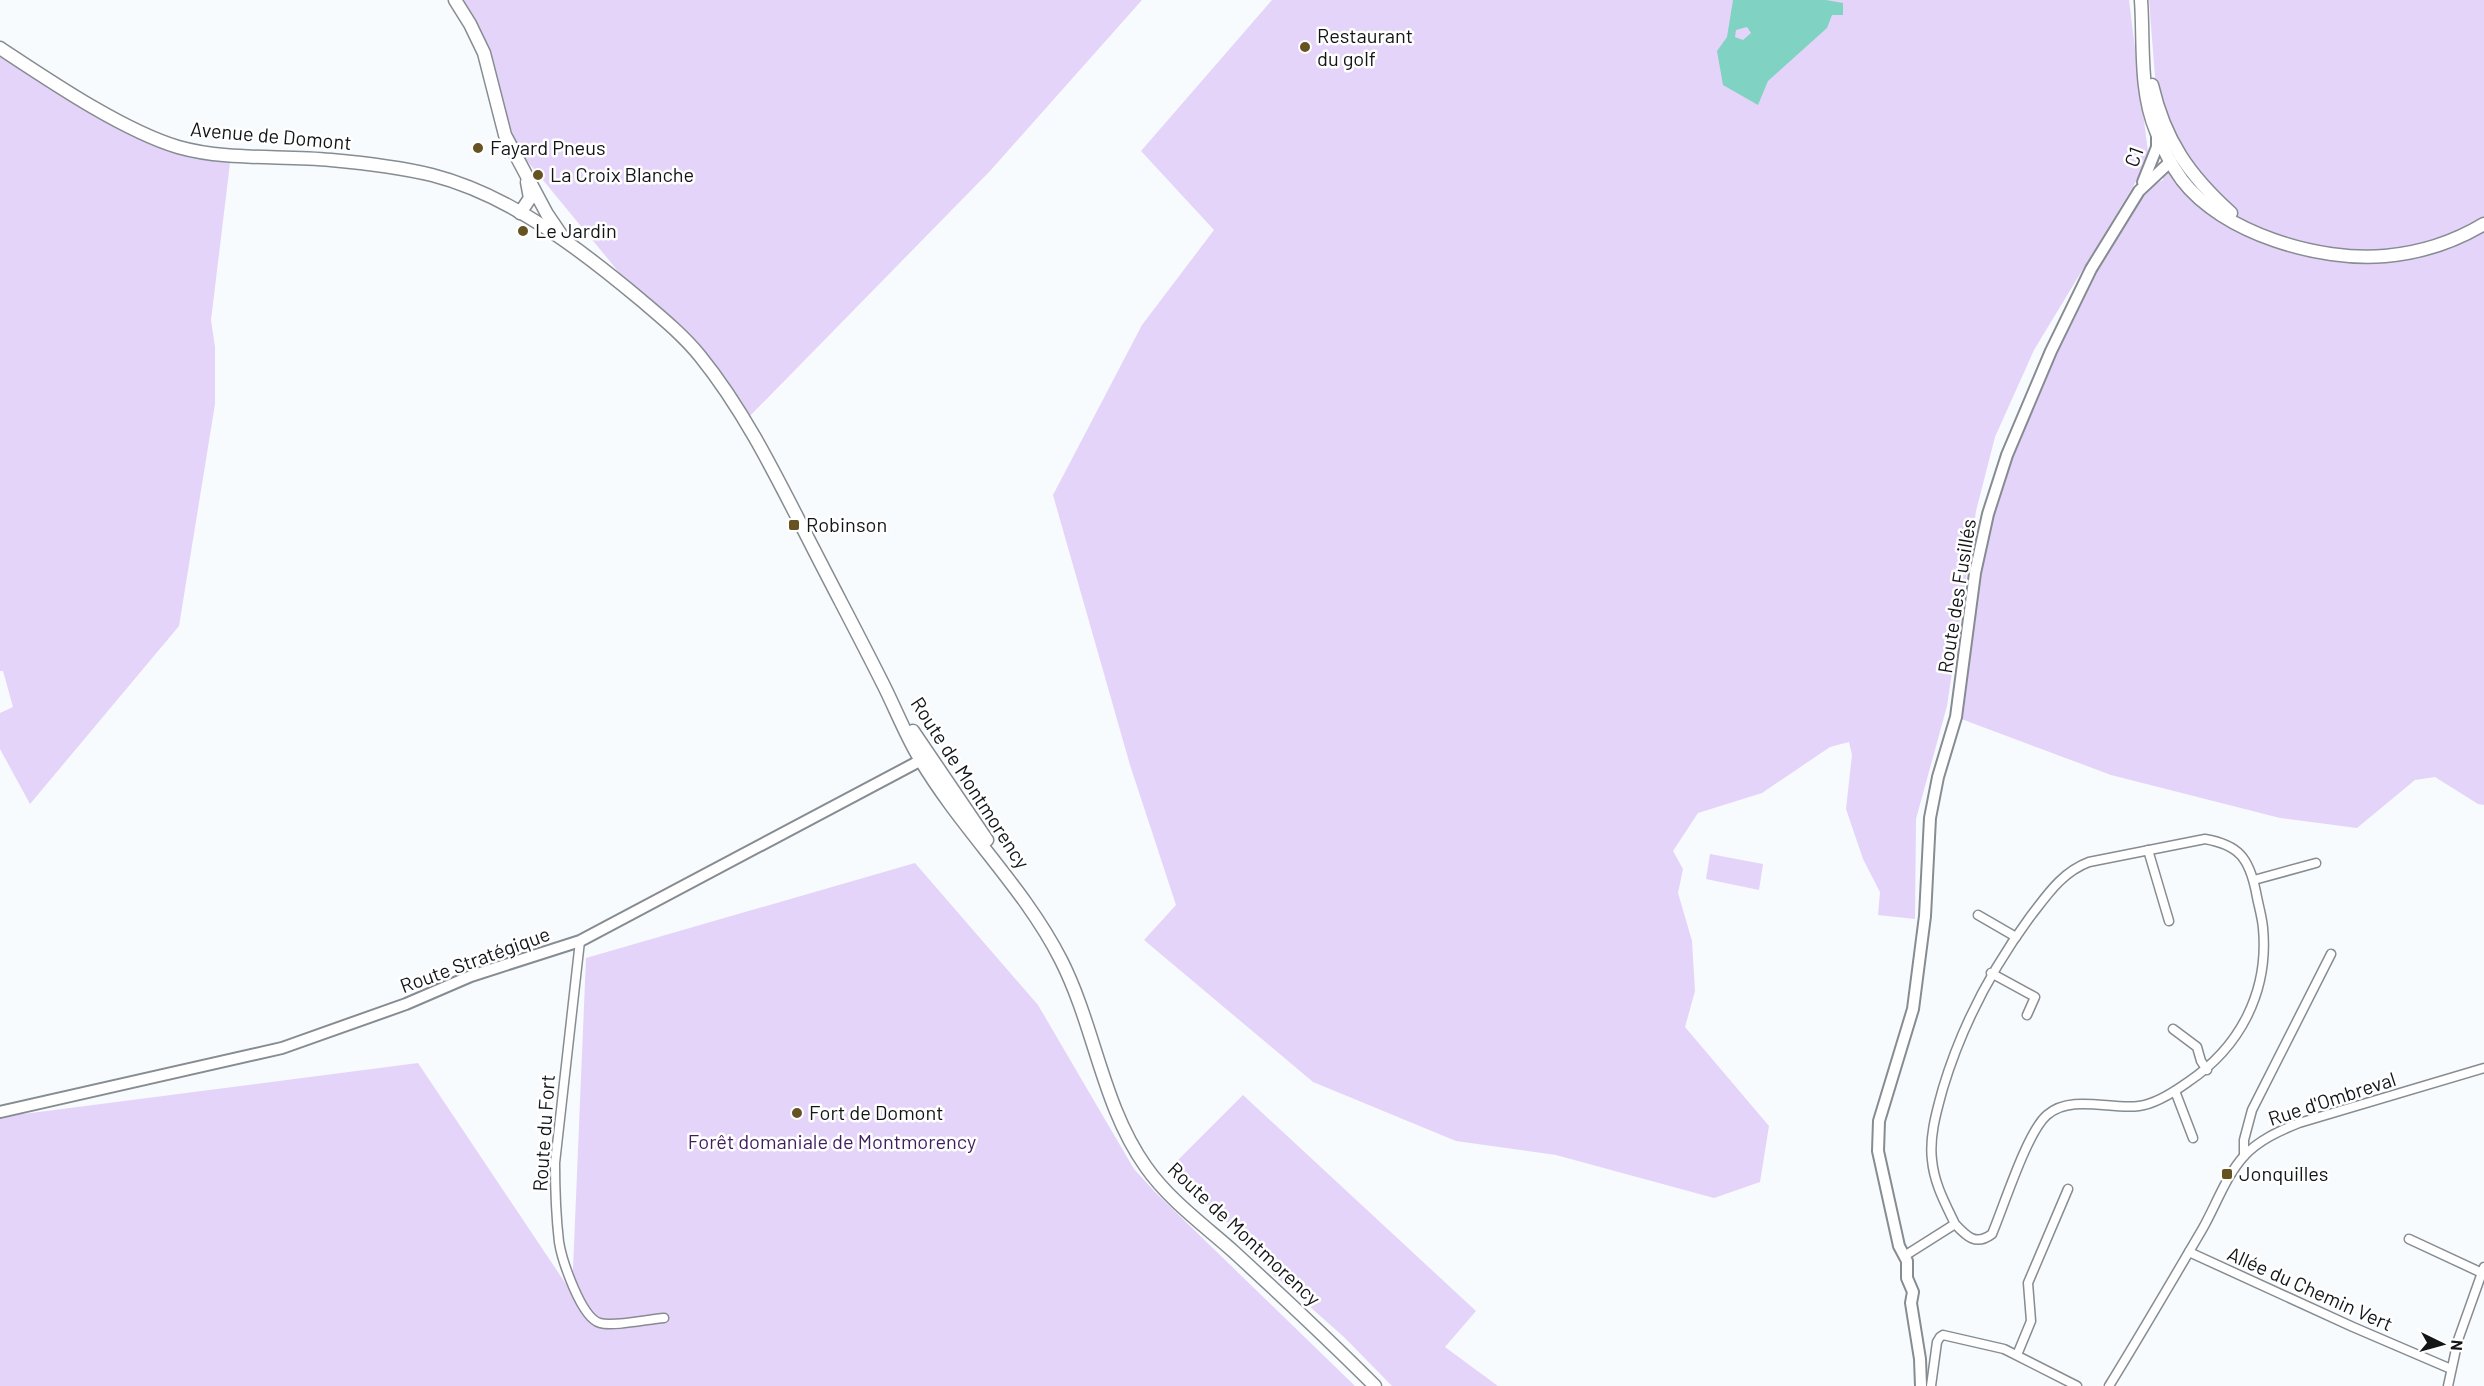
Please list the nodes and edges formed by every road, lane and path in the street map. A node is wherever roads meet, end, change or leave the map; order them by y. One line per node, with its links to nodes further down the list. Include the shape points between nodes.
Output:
1 (455, 0): 7 (main road, via 483,53 502,125)
2 (2141, 0): 3 (main road)
3 (2142, 15): 5 (main road, via 2145,84); 6 (main road, via 2156,98)
4 (0, 48): 11 (main road, Avenue de Domont, via 105,112 172,145 210,153 400,169 458,184)
5 (2157, 133): 6 (main road); 8 (street, C1)
6 (2175, 159): 8 (street, C1); 9 (street, Route des Fusillés); 12 (main road, via 2252,231 2293,246 2332,254 2382,257 2442,244)
7 (520, 164): 10 (main road); 11 (main road, via 530,195)
8 (2150, 169): 9 (street, C1)
9 (2139, 191): 36 (street, Route des Fusillés, via 2091,269 2051,351 2007,455 1975,573 1956,717 1930,818 1925,916 1913,1009 1879,1121 1878,1151 1899,1246)
10 (542, 200): 11 (main road, via 537,216); 13 (main road, via 554,225)
11 (523, 214): 13 (main road, Avenue de Domont)
12 (2484, 224)
13 (578, 252): 14 (main road, Route de Montmorency, via 677,332 716,377 757,442)
14 (925, 758): 21 (street, Route Stratégique); 41 (main road, Route de Montmorency, via 1062,961 1124,1130 1146,1168)
15 (2148, 850): 17 (street, via 2205,839 2221,842 2234,848 2247,862); 19 (street); 20 (street, via 2076,867 2059,881)
16 (2316, 863): 17 (street)
17 (2254, 880): 27 (street, via 2263,927 2261,977 2240,1031)
18 (1978, 915): 20 (street)
19 (2169, 921)
20 (2016, 937): 23 (street)
21 (580, 941): 29 (street, Route Stratégique, via 471,976 355,1023 258,1055); 38 (street, Route du Fort, via 555,1163 560,1246 579,1302 591,1319 606,1324)
22 (2331, 954): 31 (street, via 2253,1110 2244,1140)
23 (1991, 973): 24 (street, via 2035,997); 33 (street, via 1952,1059 1933,1132 1935,1176)
24 (2027, 1015)
25 (2173, 1029): 27 (street, via 2197,1047)
26 (2484, 1068): 31 (street, Rue d'Ombreval, via 2285,1128)
27 (2207, 1070): 28 (street)
28 (2175, 1091): 30 (street); 33 (street, via 2144,1106 2072,1104 2057,1108 2038,1126 1992,1234 1985,1240 1975,1240)
29 (0, 1112)
30 (2193, 1138)
31 (2244, 1156): 35 (street, Rue d'Ombreval)
32 (2068, 1189): 39 (street, via 2028,1283 2031,1321)
33 (1955, 1224): 36 (street)
34 (2409, 1239): 37 (street)
35 (2189, 1252): 40 (street, Allée du Chemin Vert); 45 (street, Rue d'Ombreval)
36 (1906, 1255): 42 (street, Route des Fusillés)
37 (2483, 1270): 40 (street)
38 (664, 1318)
39 (2017, 1355): 43 (street, via 1944,1335 1937,1342); 44 (street)
40 (2451, 1369): 46 (street)
41 (1375, 1386)
42 (1922, 1386)
43 (1931, 1386)
44 (2077, 1386)
45 (2109, 1386)
46 (2448, 1386)

